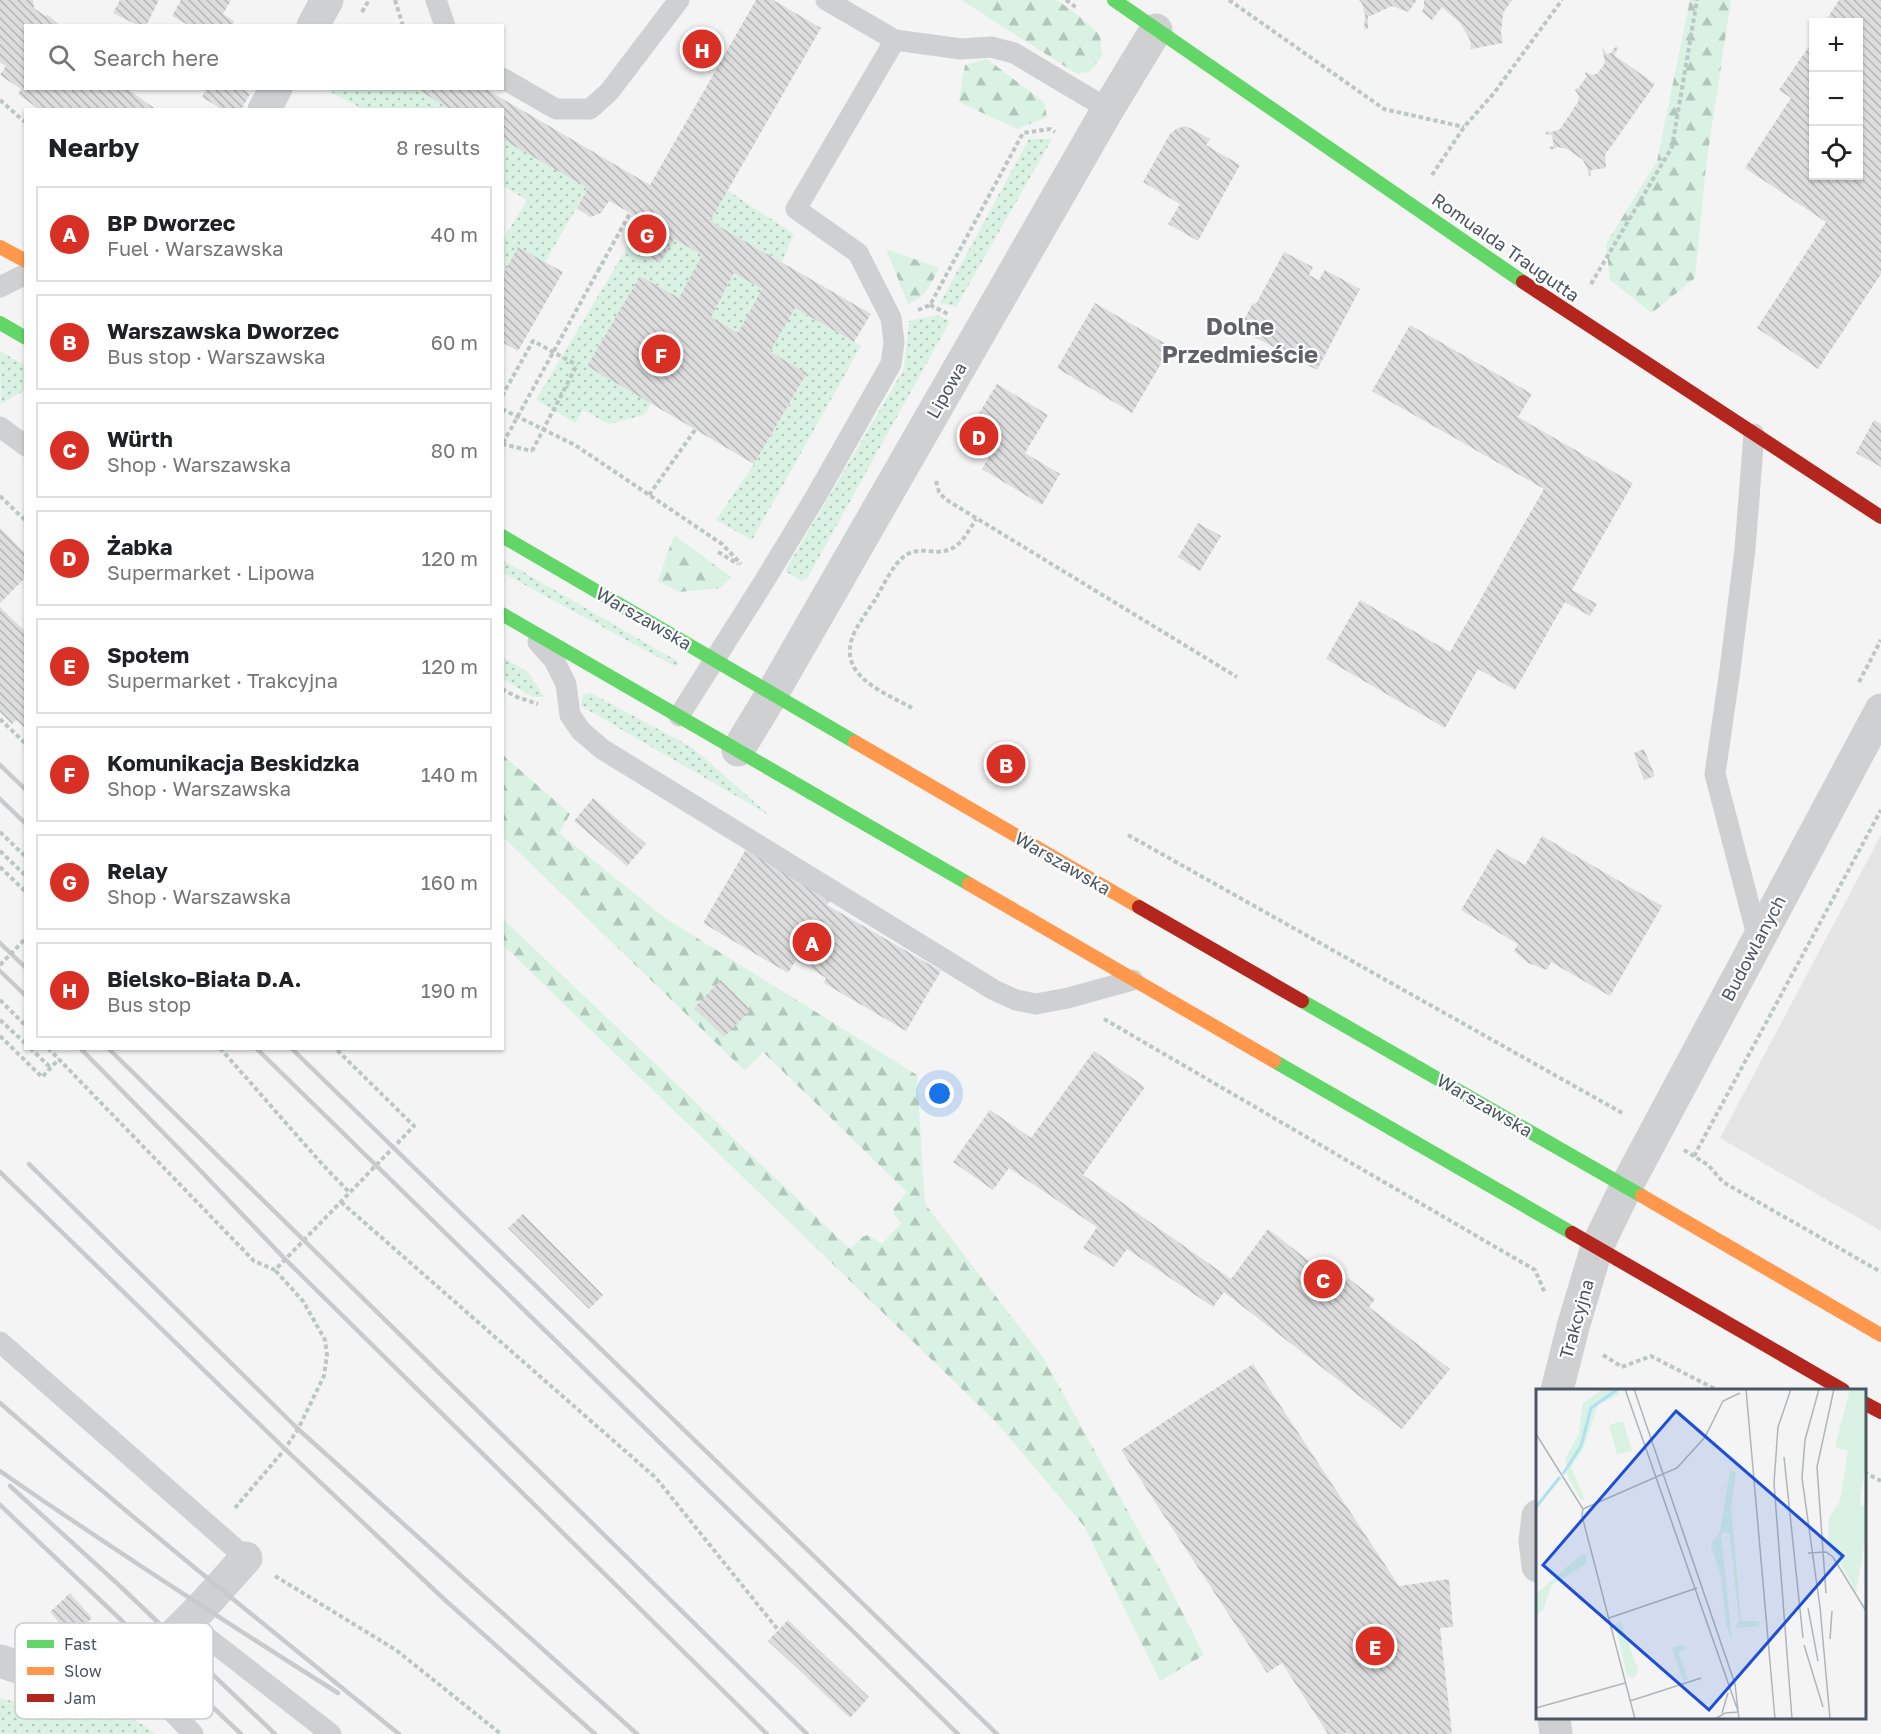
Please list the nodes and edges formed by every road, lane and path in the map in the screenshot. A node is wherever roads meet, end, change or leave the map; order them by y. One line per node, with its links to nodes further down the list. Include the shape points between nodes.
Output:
1 (327, 0): 12 (street)
2 (395, 0): 13 (path)
3 (436, 0): 14 (lane)
4 (679, 0): 17 (lane, via 609,92 590,109 556,108)
5 (826, 0): 16 (lane)
6 (1066, 0): 11 (path)
7 (1114, 0): 15 (main road, Romualda Traugutta)
8 (1229, 0): 21 (path, via 1383,110)
9 (1562, 0): 21 (path)
10 (1697, 0): 30 (path, via 1672,147)
11 (1079, 10)
12 (314, 24)
13 (402, 24)
14 (444, 24)
15 (1156, 30): 19 (street, Lipowa); 30 (main road, Romualda Traugutta)
16 (894, 40): 19 (lane, via 962,50 991,47 1014,53); 32 (lane, via 796,209 858,253)
17 (504, 79)
18 (0, 100): 20 (path)
19 (1108, 109): 55 (street, Lipowa)
20 (24, 121)
21 (1464, 127): 23 (path)
22 (1062, 136): 29 (path, via 1050,129 1023,133)
23 (1430, 179)
24 (630, 213): 40 (path, bridge)
25 (0, 247): 26 (main road)
26 (24, 260)
27 (24, 275): 28 (lane)
28 (0, 287)
29 (930, 305): 31 (path); 32 (path)
30 (1572, 315): 39 (main road, Romualda Traugutta)
31 (951, 316)
32 (891, 318): 53 (lane, via 891,364 816,496)
33 (0, 323): 34 (main road)
34 (24, 337)
35 (504, 392): 41 (path, bridge, via 533,341 577,365 532,451)
36 (504, 410): 44 (path, via 575,445)
37 (0, 427): 42 (lane)
38 (695, 430): 44 (path)
39 (1754, 434): 46 (main road, Romualda Traugutta); 70 (lane, via 1745,549 1715,774)
40 (504, 442)
41 (504, 444)
42 (24, 445)
43 (939, 492): 48 (path)
44 (649, 495): 50 (path, via 722,544 744,567)
45 (0, 496): 47 (path)
46 (1881, 517)
47 (24, 519)
48 (976, 519): 54 (path); 56 (path, via 962,543 949,550 920,550 906,555 855,632 849,649 857,673)
49 (504, 537): 53 (main road, Warszawska)
50 (718, 552)
51 (504, 615): 52 (main road)
52 (524, 626): 58 (main road); 74 (lane, via 554,660 566,684 570,715 602,749 994,990 1036,1004)
53 (715, 659): 55 (main road, Warszawska); 58 (lane)
54 (1237, 677)
55 (772, 694): 61 (street, Lipowa); 88 (main road, Warszawska)
56 (912, 708)
57 (1881, 711): 70 (street, Budowlanych)
58 (679, 716): 61 (main road)
59 (0, 719): 60 (path)
60 (24, 742)
61 (738, 750): 73 (main road)
62 (1881, 810): 87 (path)
63 (0, 832): 66 (path)
64 (1128, 835): 86 (path)
65 (0, 851): 68 (path)
66 (24, 855)
67 (0, 867): 69 (path)
68 (24, 874)
69 (24, 890)
70 (1758, 939): 86 (street, Budowlanych)
71 (24, 940): 72 (path, bridge)
72 (0, 964)
73 (1133, 980): 74 (lane); 91 (main road)
74 (1068, 998): 94 (path, via 1535,1270 1556,1321)
75 (0, 1000): 77 (path)
76 (0, 1020): 79 (path)
77 (24, 1024)
78 (0, 1036): 85 (path, via 42,1077)
79 (24, 1042)
80 (32, 1050): 85 (path)
81 (50, 1050): 84 (path)
82 (222, 1050): 89 (path)
83 (337, 1050): 89 (path, via 414,1126)
84 (58, 1059): 85 (path); 92 (path, via 254,1261)
85 (50, 1067)
86 (1655, 1132): 87 (path); 88 (street, Budowlanych)
87 (1695, 1156): 93 (path, via 1723,1182)
88 (1626, 1186): 91 (street); 95 (main road, Warszawska)
89 (350, 1193): 90 (path)
90 (341, 1202): 92 (path); 109 (path, via 656,1478)
91 (1597, 1247): 94 (street, Trakcyjna); 99 (main road)
92 (274, 1270): 104 (path, via 303,1301 325,1340 324,1376 285,1449)
93 (1881, 1272)
94 (1570, 1335): 97 (street, Trakcyjna); 98 (path, via 1622,1367 1651,1356)
95 (1881, 1335)
96 (0, 1342): 104 (lane)
97 (1557, 1389)
98 (1715, 1389)
99 (1841, 1389)
100 (1866, 1404): 101 (main road)
101 (1881, 1413)
102 (1866, 1473): 103 (path)
103 (1881, 1481)
104 (215, 1531): 107 (lane)
105 (1536, 1533): 106 (street)
106 (1536, 1549)
107 (246, 1558): 108 (street); 117 (path, via 396,1650)
108 (187, 1622)
109 (779, 1631)
110 (213, 1642): 116 (lane)
111 (0, 1661): 112 (street)
112 (15, 1666)
113 (179, 1719): 115 (lane)
114 (1554, 1719): 118 (street)
115 (193, 1734)
116 (331, 1734)
117 (501, 1734)
118 (1556, 1734)

